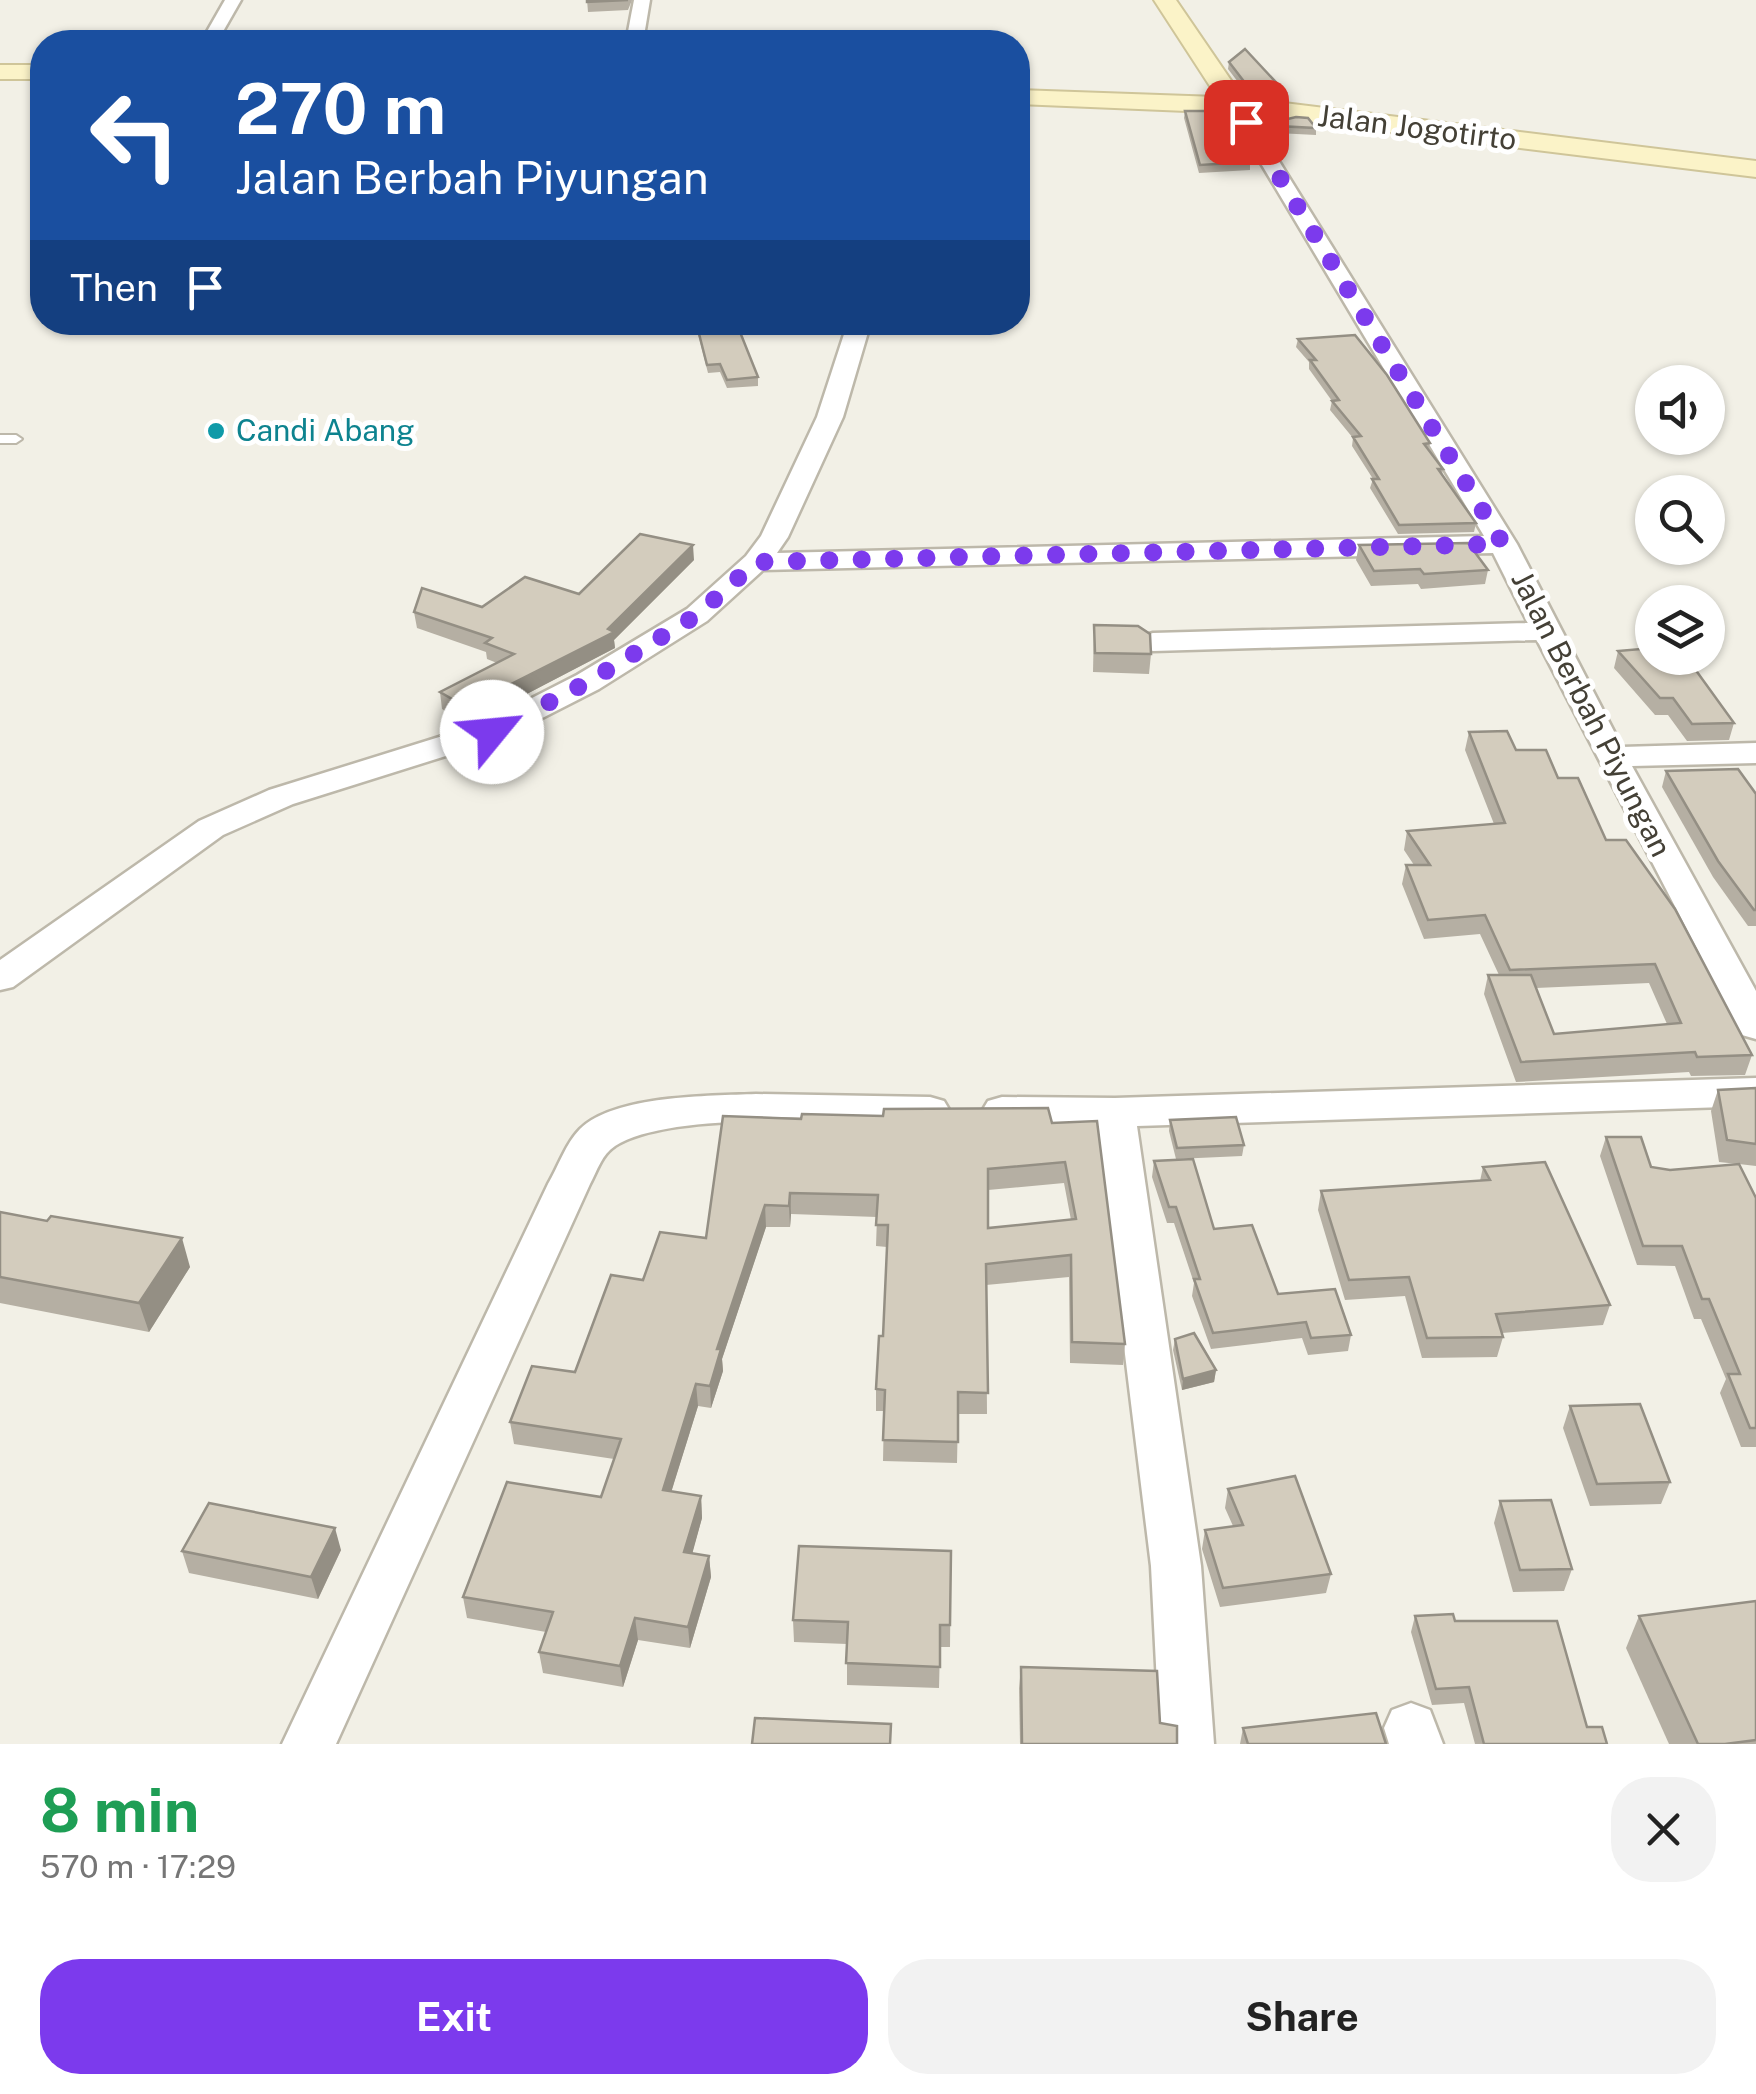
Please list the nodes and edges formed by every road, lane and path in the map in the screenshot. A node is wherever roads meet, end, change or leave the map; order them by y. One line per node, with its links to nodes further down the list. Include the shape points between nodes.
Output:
1 (233, 0): 4 (street)
2 (642, 0): 5 (street)
3 (1165, 0): 9 (street, Jalan Berbah Piyungan)
4 (215, 30)
5 (637, 30)
6 (0, 72): 7 (street)
7 (30, 72)
8 (1030, 99): 9 (street, Jalan Jogotirto)
9 (1240, 114): 10 (street, Jalan Jogotirto, via 1304,114); 14 (street, Jalan Berbah Piyungan)
10 (1756, 169)
11 (856, 335): 15 (street, via 830,417 774,538)
12 (0, 439): 13 (lane)
13 (16, 439)
14 (1503, 544): 15 (street); 16 (street, Jalan Berbah Piyungan)
15 (756, 562): 20 (street, via 697,615 492,732 281,797 211,828)
16 (1548, 631): 17 (street); 19 (street, Jalan Berbah Piyungan)
17 (1154, 642)
18 (1756, 753): 19 (street)
19 (1610, 757): 21 (street, Jalan Berbah Piyungan)
20 (0, 978)
21 (1756, 1026)
22 (1756, 1092): 23 (street)
23 (1115, 1112): 24 (street, via 715,1109 651,1115 597,1137); 25 (street, via 1176,1566)
24 (309, 1744)
25 (1187, 1744)

